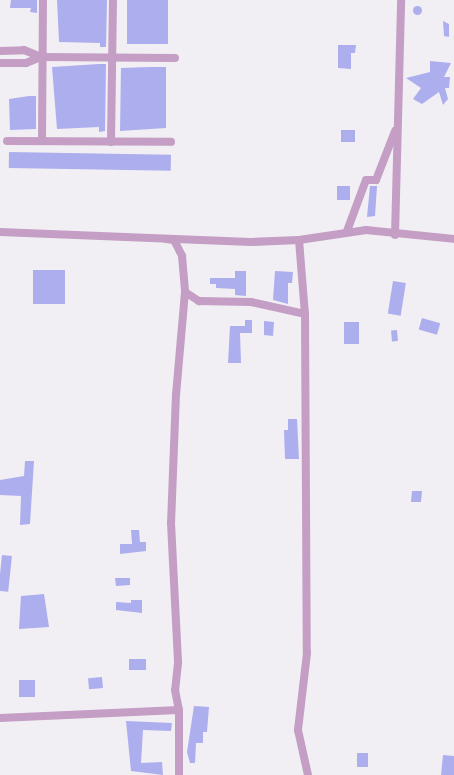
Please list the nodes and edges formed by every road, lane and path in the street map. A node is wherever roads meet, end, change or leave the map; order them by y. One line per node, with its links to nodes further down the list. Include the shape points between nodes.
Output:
1 (43, 0): 5 (street)
2 (113, 0): 6 (street)
3 (401, 0): 9 (street)
4 (0, 51): 5 (street, via 24,50)
5 (41, 57): 6 (street); 8 (street, via 26,63); 11 (street)
6 (112, 58): 7 (street); 12 (street)
7 (175, 58)
8 (0, 63)
9 (397, 124): 14 (street, via 383,166 376,180 366,180); 16 (street)
10 (7, 141): 11 (street)
11 (42, 141): 12 (street)
12 (111, 142): 13 (street)
13 (171, 142)
14 (347, 231): 16 (street); 19 (street)
15 (0, 232): 17 (street)
16 (395, 235): 18 (street)
17 (166, 239): 19 (street); 20 (street, via 174,240 182,256)
18 (454, 239)
19 (299, 240): 21 (street)
20 (185, 292): 21 (street, via 199,301 251,302); 22 (street, via 171,524 178,663 175,690)
21 (305, 314): 25 (street, via 307,653 298,730)
22 (179, 710): 23 (street); 24 (street)
23 (0, 718)
24 (179, 775)
25 (308, 775)

